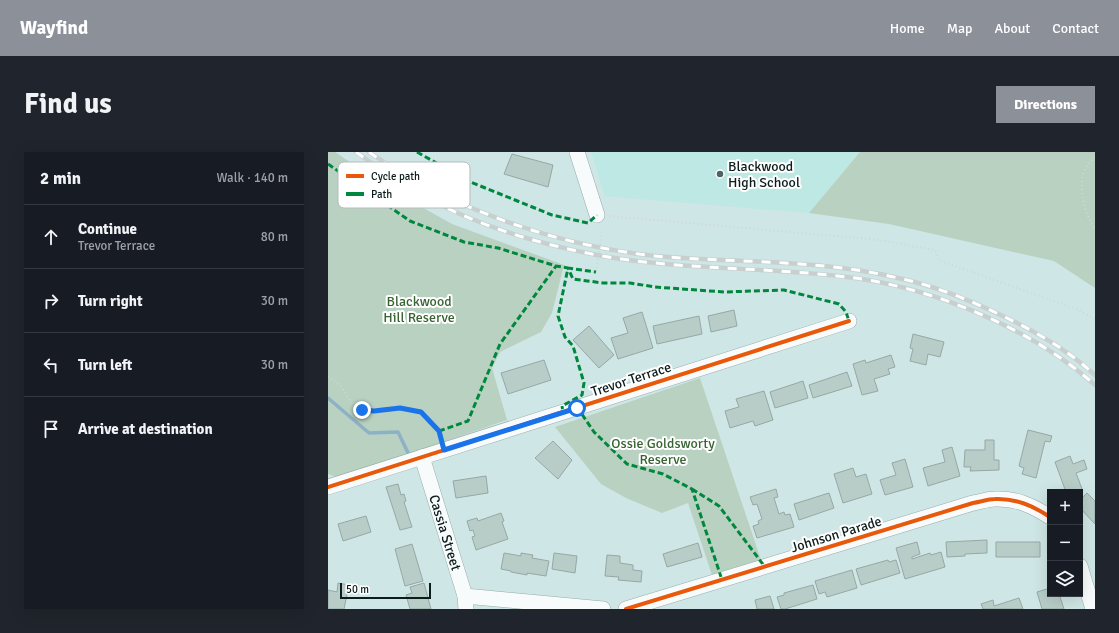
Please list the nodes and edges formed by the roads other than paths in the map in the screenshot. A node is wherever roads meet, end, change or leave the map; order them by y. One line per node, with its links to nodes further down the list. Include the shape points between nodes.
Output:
1 (577, 152): 2 (street)
2 (597, 215)
3 (849, 321): 4 (street, Trevor Terrace)
4 (422, 457): 5 (street, Trevor Terrace); 8 (street, Cassia Street)
5 (328, 487)
6 (1047, 515): 10 (street, Johnson Parade, via 1034,506 1015,501 994,499 973,503)
7 (1083, 576): 11 (street)
8 (465, 602): 9 (street)
9 (603, 609)
10 (626, 609)
11 (1093, 609)

